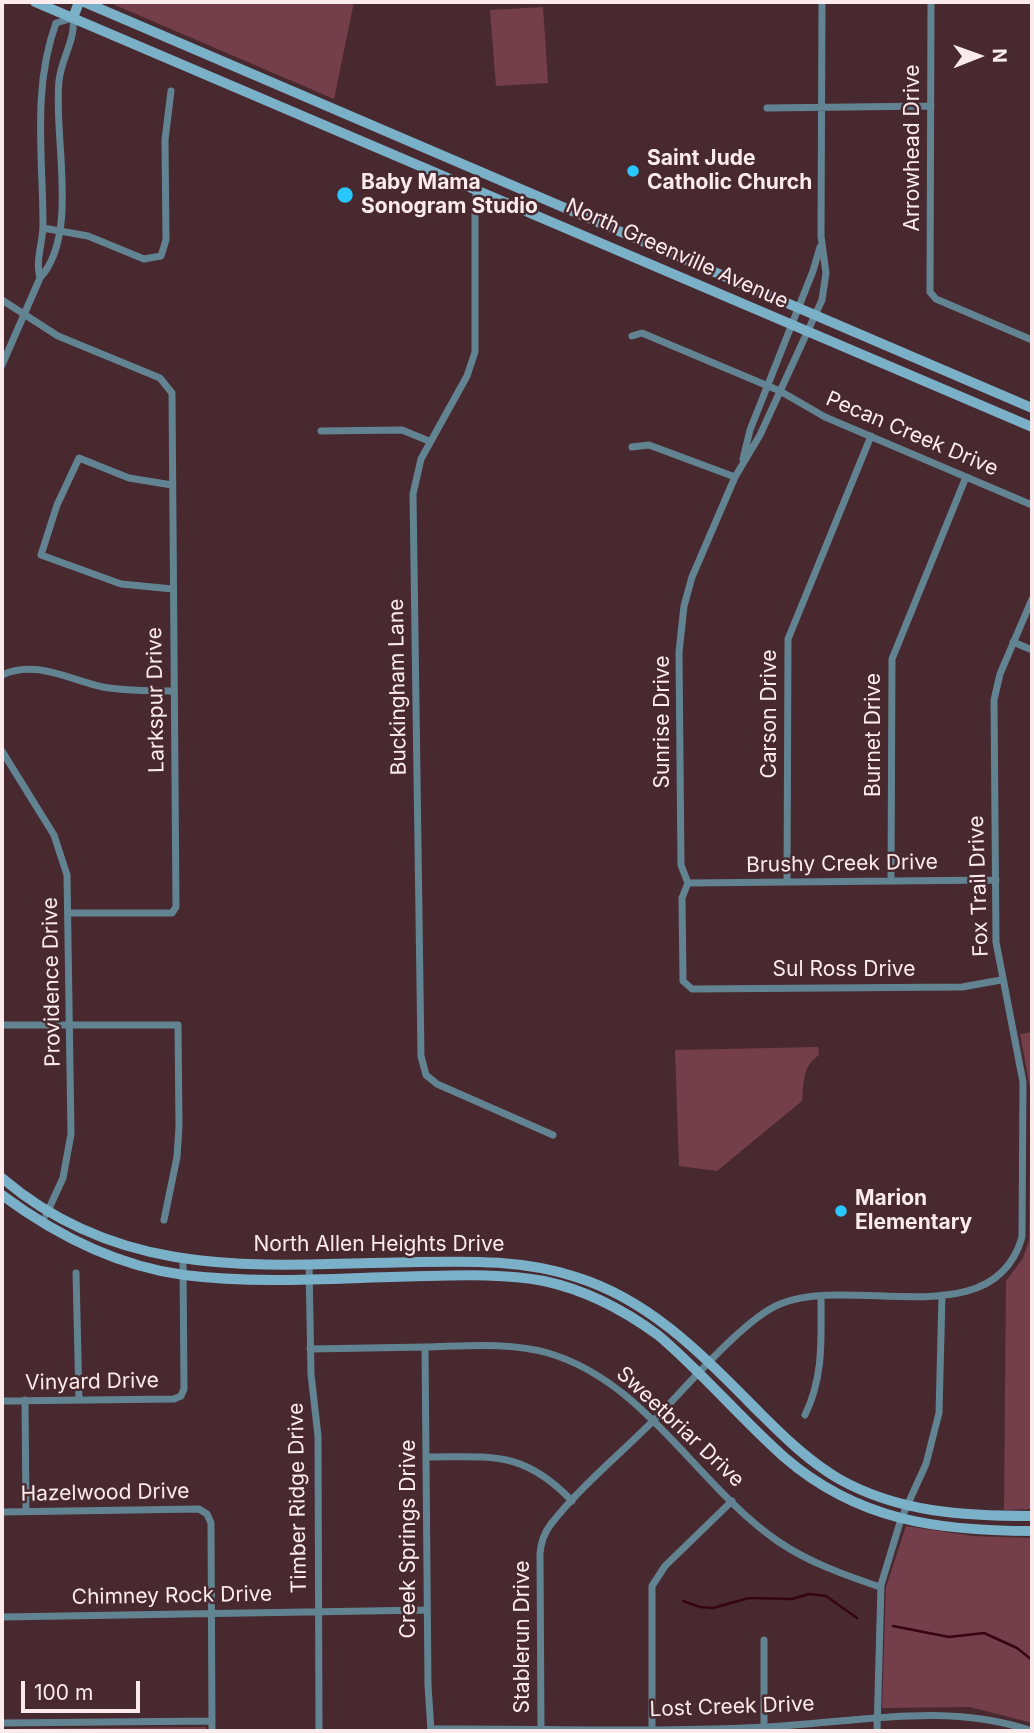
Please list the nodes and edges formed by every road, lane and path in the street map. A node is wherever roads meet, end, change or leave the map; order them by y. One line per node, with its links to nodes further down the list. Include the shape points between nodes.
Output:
1 (35, 2): 6 (main road, North Greenville Avenue)
2 (79, 2): 6 (main road)
3 (85, 2): 11 (main road, North Greenville Avenue)
4 (822, 2): 9 (street, Sunrise Drive)
5 (931, 2): 8 (street, Arrowhead Drive)
6 (73, 18): 12 (main road, North Greenville Avenue); 13 (street, via 56,23 43,69 39,106); 14 (street, via 74,31 59,80)
7 (171, 91): 14 (street, via 164,140 166,240 161,256 144,259 97,239)
8 (931, 106): 9 (street); 26 (street, Arrowhead Drive, via 931,295)
9 (820, 107): 10 (street); 15 (street, Sunrise Drive)
10 (767, 108)
11 (478, 172): 12 (street, Buckingham Lane); 16 (main road, North Greenville Avenue)
12 (477, 188): 17 (main road, North Greenville Avenue); 34 (street, Buckingham Lane, via 475,352 467,376)
13 (43, 228): 14 (street); 18 (street, via 37,268)
14 (59, 230): 18 (street)
15 (821, 243): 20 (street, Sunrise Drive); 22 (street, Sunrise Drive, via 826,272)
16 (675, 254): 17 (main road); 20 (main road, North Greenville Avenue)
17 (669, 271): 23 (main road, North Greenville Avenue)
18 (40, 278): 21 (street)
19 (2, 300): 21 (street)
20 (797, 309): 22 (main road, North Greenville Avenue); 23 (street, Sunrise Drive)
21 (24, 314): 27 (street); 39 (street, Larkspur Drive, via 58,336 168,385 172,393)
22 (814, 317): 24 (street, Sunrise Drive); 30 (main road, North Greenville Avenue)
23 (791, 326): 24 (main road, North Greenville Avenue); 28 (street, Sunrise Drive)
24 (807, 333): 29 (street, Sunrise Drive); 31 (main road, North Greenville Avenue)
25 (632, 336): 28 (street, Pecan Creek Drive, via 642,332)
26 (1032, 340)
27 (2, 365)
28 (767, 385): 29 (street, Pecan Creek Drive); 36 (street, Sunrise Drive)
29 (780, 391): 33 (street, Pecan Creek Drive); 36 (street, Sunrise Drive)
30 (1032, 408)
31 (1032, 427)
32 (321, 431): 34 (street, via 402,430)
33 (871, 436): 38 (street, Pecan Creek Drive); 51 (street, Carson Drive, via 788,639)
34 (429, 441): 57 (street, Buckingham Lane, via 417,467 413,494 421,1056 426,1075 437,1084)
35 (632, 447): 37 (street, via 649,445)
36 (741, 465): 37 (street, Sunrise Drive)
37 (735, 477): 50 (street, Sunrise Drive, via 692,577 681,631 681,865)
38 (967, 477): 40 (street, Pecan Creek Drive); 49 (street, Burnet Drive, via 892,659)
39 (172, 485): 41 (street, Larkspur Drive); 41 (street, via 129,478 79,458 41,555 121,584)
40 (1032, 505)
41 (173, 589): 46 (street, Larkspur Drive)
42 (1032, 598): 43 (street, Fox Trail Drive)
43 (1013, 642): 44 (street); 48 (street, Fox Trail Drive, via 994,700)
44 (1032, 650)
45 (2, 675): 46 (street, via 45,670 102,687)
46 (174, 691): 52 (street, Larkspur Drive, via 173,913)
47 (2, 751): 52 (street, Providence Drive, via 62,853)
48 (996, 880): 49 (street, Brushy Creek Drive); 53 (street, Fox Trail Drive)
49 (891, 881): 51 (street, Brushy Creek Drive)
50 (688, 883): 51 (street, Brushy Creek Drive); 54 (street, Sunrise Drive, via 682,898 683,981)
51 (788, 883)
52 (70, 913): 56 (street, Providence Drive)
53 (1001, 980): 54 (street, Sul Ross Drive, via 962,987); 68 (street, Fox Trail Drive, via 1023,1089 1022,1237 1017,1255 1000,1278 978,1290)
54 (687, 986)
55 (2, 1025): 56 (street)
56 (71, 1025): 60 (street, Providence Drive, via 69,1152); 61 (street, via 178,1025 178,1147)
57 (552, 1135)
58 (2, 1178): 60 (main road, North Allen Heights Drive)
59 (2, 1195): 62 (main road, North Allen Heights Drive)
60 (48, 1211): 62 (street, Providence Drive); 63 (main road, North Allen Heights Drive, via 105,1239)
61 (164, 1220)
62 (40, 1223): 66 (main road, North Allen Heights Drive, via 99,1252)
63 (183, 1261): 64 (main road, North Allen Heights Drive); 66 (street)
64 (309, 1264): 67 (street, Timber Ridge Drive); 72 (main road, North Allen Heights Drive, via 483,1261 546,1268 609,1289 642,1307)
65 (76, 1273): 75 (street)
66 (183, 1275): 67 (main road, North Allen Heights Drive); 75 (street, Vinyard Drive, via 181,1396)
67 (309, 1278): 71 (street, Timber Ridge Drive); 73 (main road, North Allen Heights Drive, via 481,1275 545,1282 635,1318)
68 (942, 1295): 69 (street, Fox Trail Drive); 82 (street, via 940,1413 926,1464)
69 (821, 1296): 72 (street, Stablerun Drive, via 770,1309); 77 (street, via 820,1371)
70 (425, 1347): 71 (street, Sweetbriar Drive); 78 (street, Sweetbriar Drive, via 498,1346 546,1353 598,1375); 79 (street, Creek Springs Drive)
71 (310, 1349): 90 (street, Timber Ridge Drive, via 318,1436)
72 (710, 1363): 73 (street, Stablerun Drive); 82 (main road, North Allen Heights Drive, via 817,1464 869,1493)
73 (700, 1373): 78 (street, Stablerun Drive); 86 (main road, North Allen Heights Drive, via 808,1476 863,1507)
74 (25, 1400): 75 (street, Vinyard Drive); 76 (street, Vinyard Drive); 83 (street)
75 (79, 1400)
76 (2, 1401)
77 (804, 1415)
78 (652, 1422): 80 (street, Stablerun Drive); 81 (street, Sweetbriar Drive)
79 (426, 1457): 80 (street, via 515,1461 542,1473); 89 (street, Creek Springs Drive)
80 (572, 1501): 98 (street, Stablerun Drive, via 545,1532 540,1553)
81 (732, 1501): 88 (street, Sweetbriar Drive, via 803,1556); 99 (street, via 665,1566 652,1586)
82 (907, 1506): 85 (main road, North Allen Heights Drive, via 971,1516); 86 (street)
83 (26, 1511): 84 (street, Hazelwood Drive); 91 (street, Hazelwood Drive, via 199,1509 211,1523)
84 (2, 1512)
85 (1032, 1516)
86 (901, 1520): 87 (main road, North Allen Heights Drive, via 973,1531); 88 (street)
87 (1032, 1531)
88 (880, 1587): 94 (street)
89 (427, 1610): 90 (street, Chimney Rock Drive); 101 (street, Creek Springs Drive)
90 (318, 1611): 91 (street, Chimney Rock Drive); 103 (street, Timber Ridge Drive)
91 (211, 1613): 92 (street, Chimney Rock Drive); 95 (street)
92 (2, 1617)
93 (764, 1640): 97 (street)
94 (876, 1717): 97 (street, Lost Creek Drive); 100 (street, Lost Creek Drive, via 970,1716); 104 (street)
95 (212, 1721): 96 (street); 102 (street)
96 (2, 1723)
97 (764, 1727): 99 (street, Lost Creek Drive)
98 (541, 1728): 99 (street, Lost Creek Drive); 101 (street, Lost Creek Drive)
99 (652, 1728)
100 (1014, 1728): 105 (street, Lost Creek Drive)
101 (431, 1730)
102 (212, 1731)
103 (319, 1731)
104 (877, 1731)
105 (1032, 1731)

